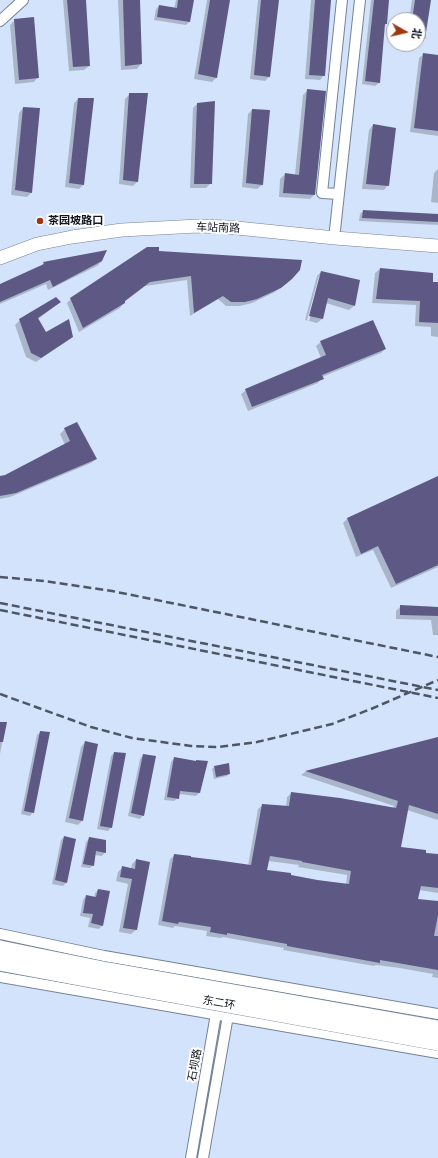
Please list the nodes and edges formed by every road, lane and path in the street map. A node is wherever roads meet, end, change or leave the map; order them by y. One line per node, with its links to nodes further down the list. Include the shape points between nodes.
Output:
1 (23, 0): 4 (street)
2 (342, 0): 5 (street, via 322,193)
3 (360, 0): 5 (street)
4 (0, 21)
5 (339, 194): 6 (street)
6 (335, 230): 7 (main road, 车站南路); 9 (main road, 车站南路, via 200,220 119,223 36,236)
7 (438, 238)
8 (438, 246): 10 (main road, 车站南路, via 198,226 122,230 72,238 37,244)
9 (0, 248)
10 (0, 258)
11 (0, 934): 14 (street, via 104,956)
12 (0, 948): 20 (highway, 东二环, bridge, via 108,970)
13 (0, 963): 21 (highway, 东二环, bridge)
14 (222, 976): 16 (street); 18 (street, 石坝路)
15 (0, 977): 18 (street)
16 (236, 978): 17 (street); 19 (street)
17 (438, 1014)
18 (216, 1015): 19 (street); 23 (street, 石坝路)
19 (228, 1017): 22 (street); 24 (street)
20 (438, 1028)
21 (438, 1043)
22 (438, 1054)
23 (191, 1158)
24 (203, 1158)

